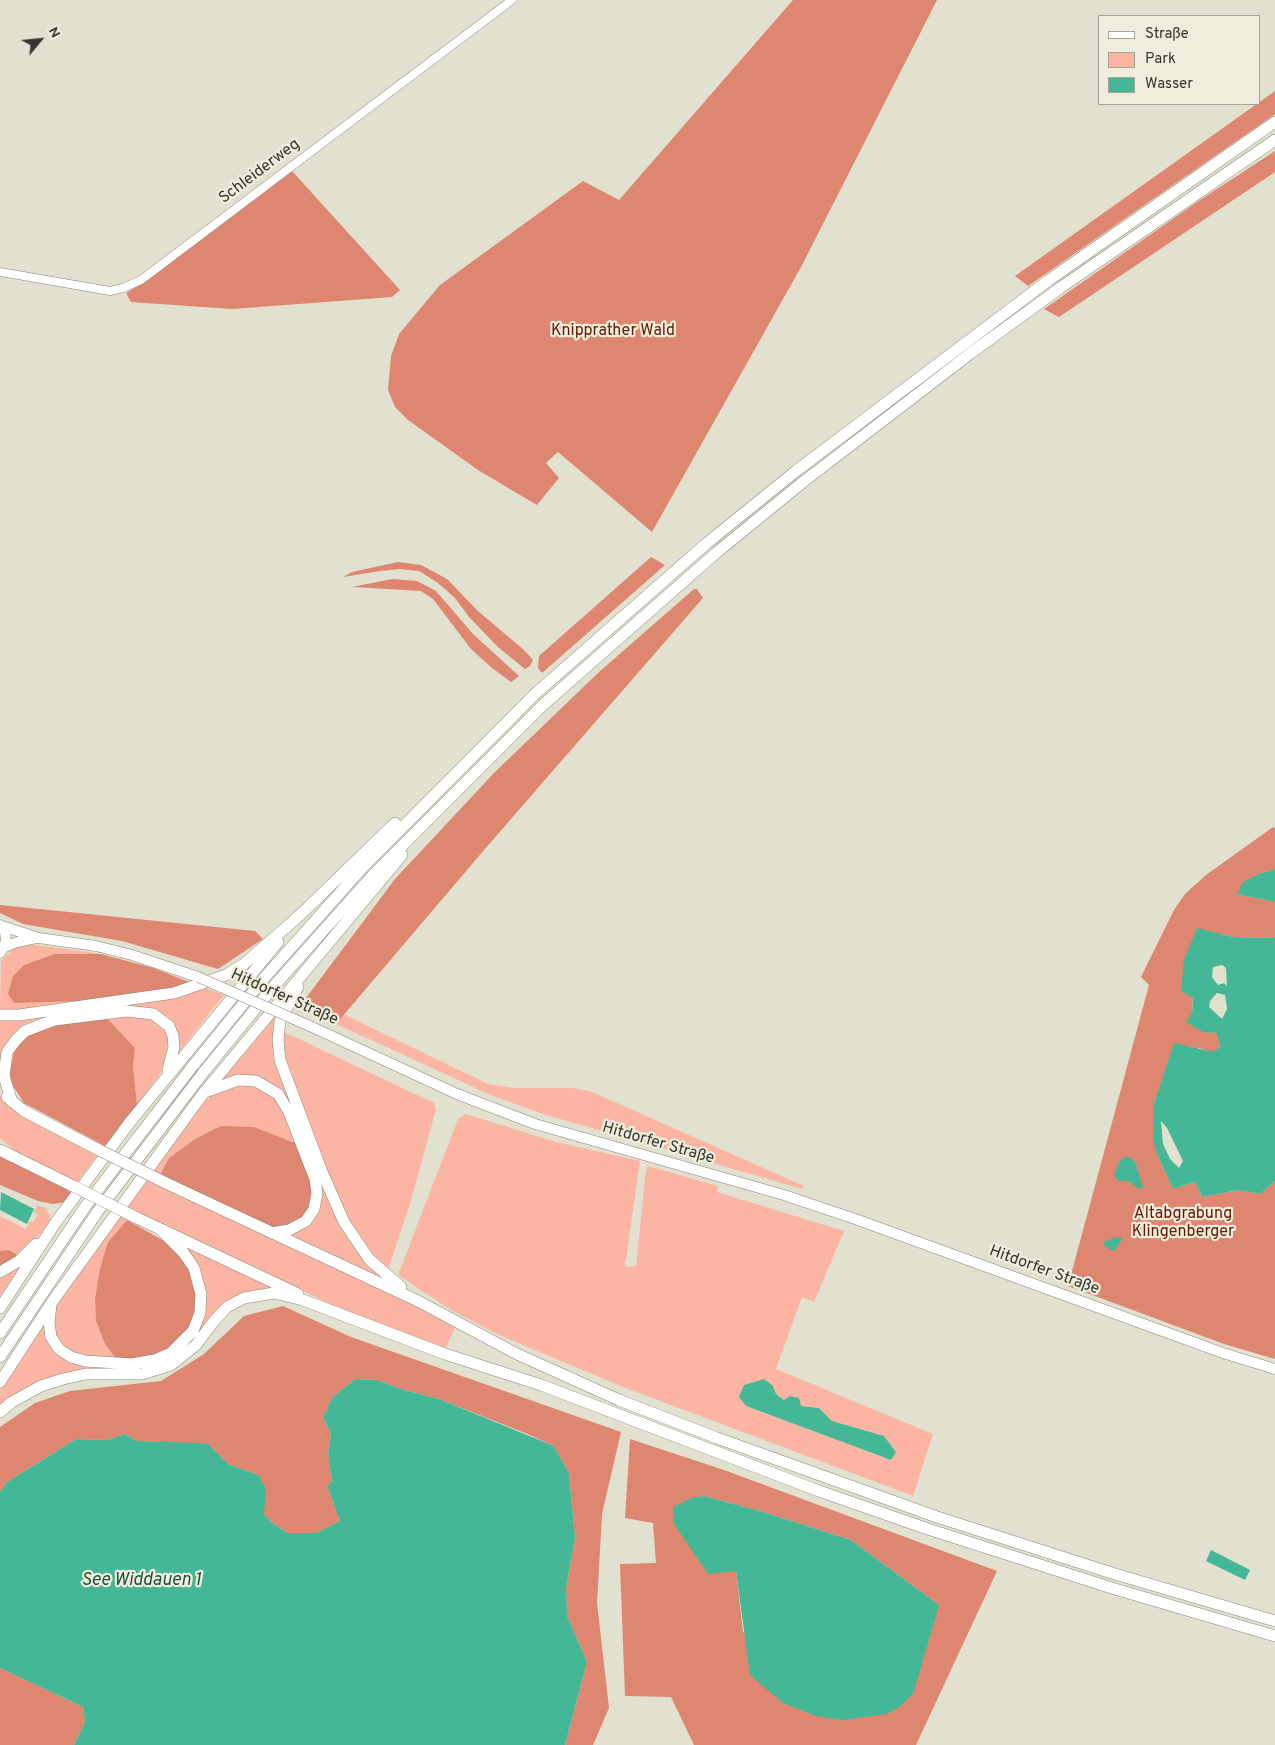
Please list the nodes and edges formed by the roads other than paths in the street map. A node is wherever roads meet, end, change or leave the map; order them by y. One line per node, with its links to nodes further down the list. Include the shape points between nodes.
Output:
1 (512, 0): 4 (street, Schleiderweg, via 141,280 123,288 98,290)
2 (1275, 122): 5 (highway, via 1049,280 796,471 624,614)
3 (1275, 140): 6 (highway, via 1045,299 803,482 543,704)
4 (0, 272)
5 (473, 754): 7 (highway, via 449,769); 28 (highway, via 363,867 265,977 198,1059 86,1207)
6 (435, 811): 11 (highway); 29 (highway, via 281,978 203,1073 98,1211)
7 (299, 916): 12 (highway, via 244,964 197,987 113,1002); 13 (highway)
8 (1, 926): 9 (main road, Hitdorfer Straße); 10 (main road, via 6,936)
9 (39, 938): 10 (main road, Hitdorfer Straße, via 17,942); 30 (main road, Hitdorfer Straße, bridge, via 96,946 198,976 448,1090 519,1118 812,1204)
10 (2, 950)
11 (320, 955): 15 (highway); 24 (highway, via 280,1021 280,1060 344,1222 379,1270)
12 (0, 1015)
13 (166, 1076): 16 (highway, via 174,1047 173,1036 169,1026 153,1014 127,1011 54,1020 26,1031 7,1052 4,1076); 20 (highway)
14 (0, 1088): 16 (highway)
15 (202, 1095): 22 (highway, via 229,1082 256,1081 278,1094 289,1112 315,1179 317,1193 314,1209 306,1222); 25 (highway)
16 (12, 1102): 22 (highway, bridge, via 99,1150)
17 (0, 1144): 19 (highway)
18 (0, 1150): 19 (highway)
19 (14, 1157): 21 (highway, bridge)
20 (56, 1222): 23 (highway, via 19,1261); 26 (highway)
21 (160, 1229): 25 (highway, via 194,1268 201,1294 200,1313 193,1331 171,1353 132,1364 71,1357 59,1349 51,1337); 27 (highway)
22 (272, 1234): 24 (highway)
23 (0, 1272)
24 (418, 1301): 33 (highway, via 573,1380 717,1438 1001,1538)
25 (52, 1302): 31 (highway)
26 (0, 1308)
27 (340, 1314): 32 (highway, via 303,1300 260,1293 227,1307 196,1345 171,1365 142,1374 86,1374 63,1379 41,1386); 34 (highway, via 928,1529)
28 (0, 1333)
29 (0, 1357)
30 (1275, 1369)
31 (0, 1382)
32 (0, 1412)
33 (1275, 1621)
34 (1275, 1636)

